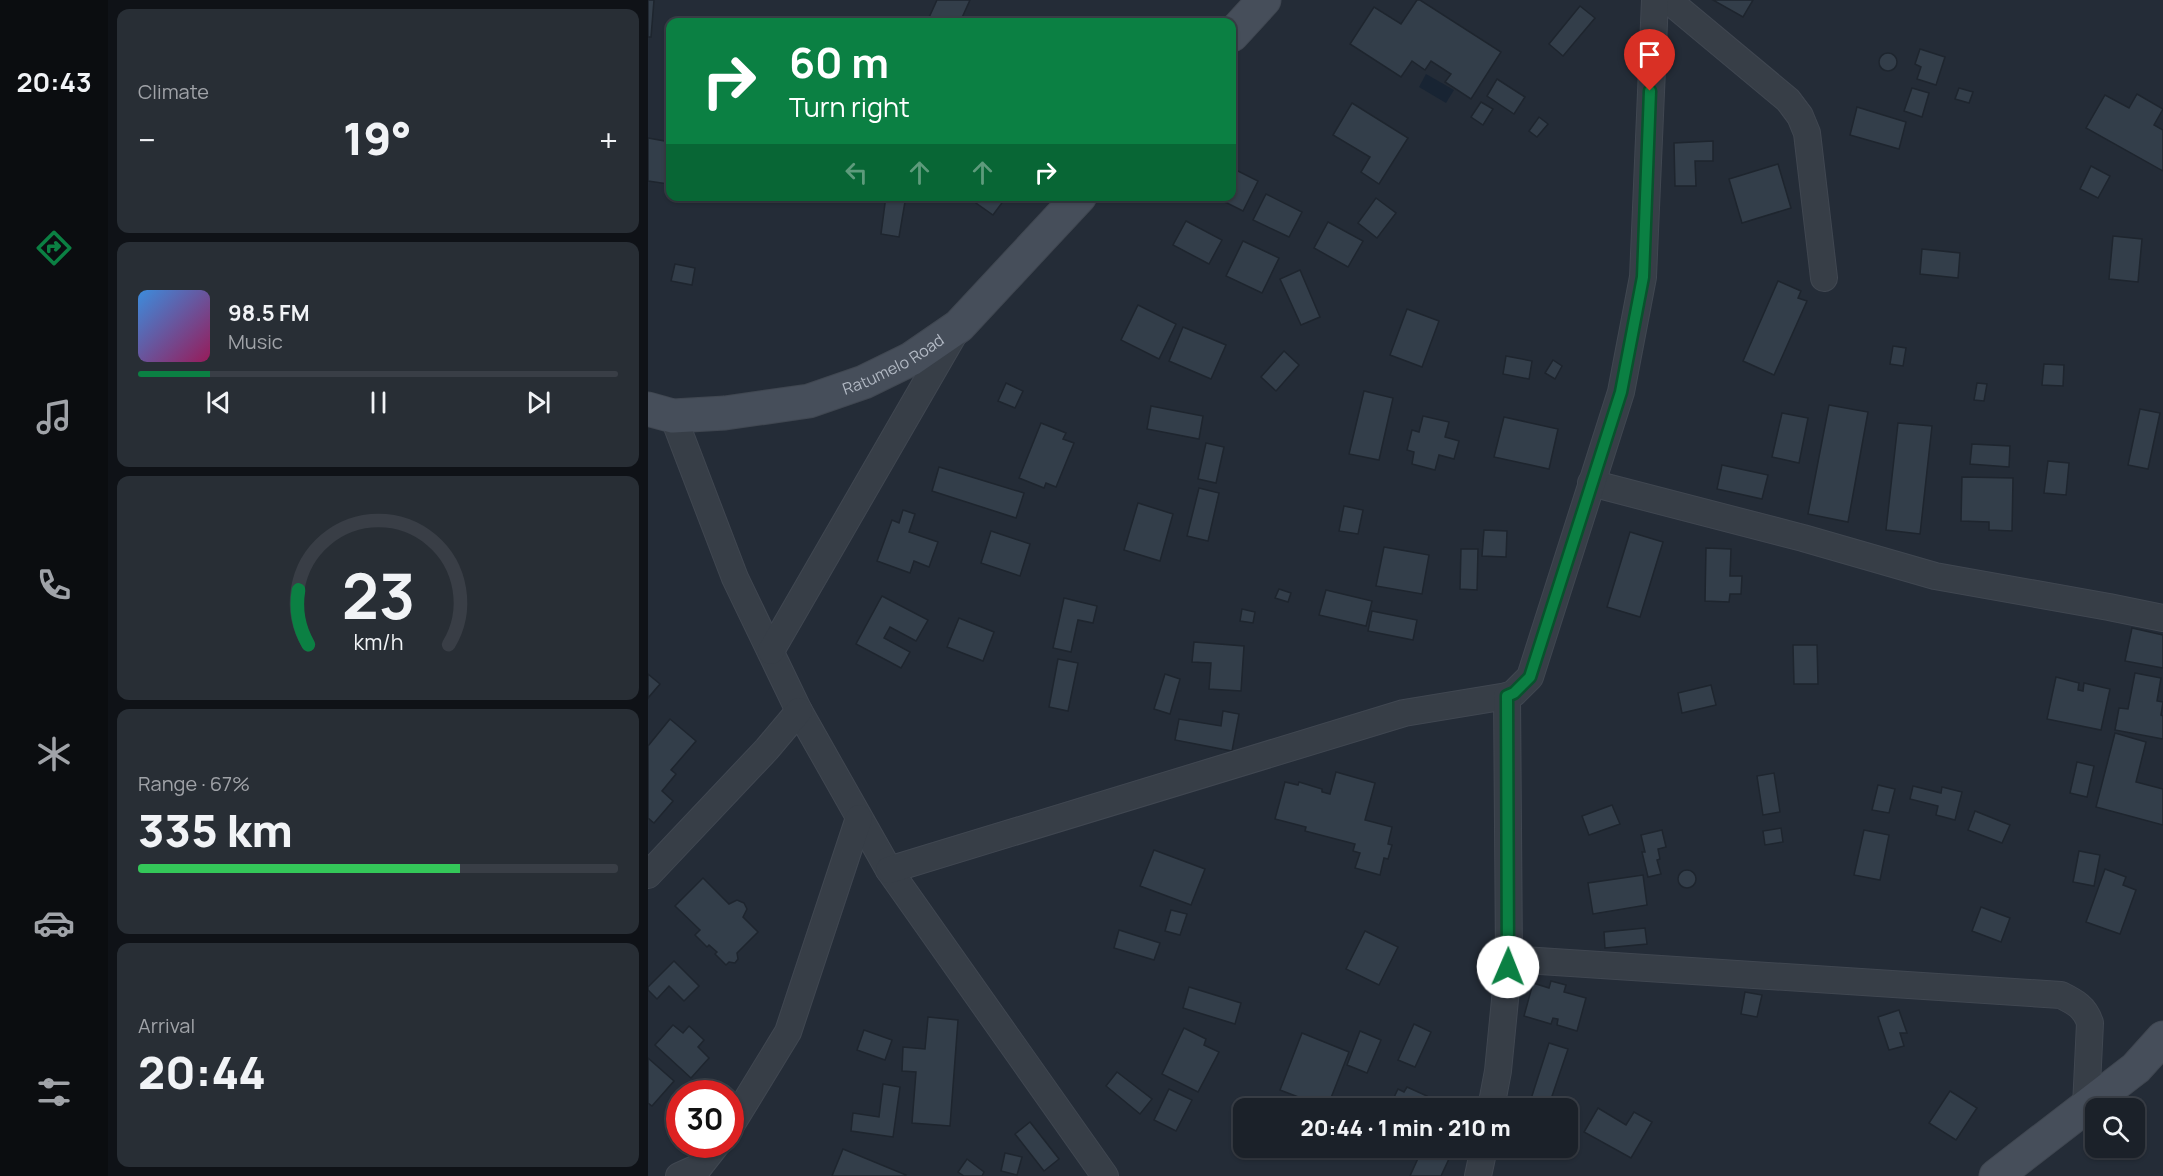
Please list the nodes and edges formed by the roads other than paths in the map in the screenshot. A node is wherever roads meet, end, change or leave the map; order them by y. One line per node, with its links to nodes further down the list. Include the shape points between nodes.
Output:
1 (1264, 0): 4 (street)
2 (1655, 0): 9 (street, via 1643,277 1621,392)
3 (1668, 0): 6 (street, via 1788,100 1800,116 1807,133)
4 (1236, 31)
5 (1075, 201): 7 (street, Ratumelo Road)
6 (1824, 278)
7 (959, 326): 8 (street, Ratumelo Road, via 911,359 864,382 809,401 725,413); 11 (street)
8 (660, 413): 11 (street)
9 (1592, 483): 10 (street, via 1935,576); 12 (street, via 1530,677)
10 (2163, 618)
11 (771, 651): 13 (street)
12 (1507, 696): 15 (street, via 1404,713); 17 (street)
13 (800, 711): 14 (street); 16 (street)
14 (859, 818): 15 (street); 22 (street, via 788,1032)
15 (889, 870): 27 (street)
16 (648, 875)
17 (1509, 959): 19 (street); 20 (street, via 2061,995 2078,1003 2090,1023)
18 (2163, 1038): 21 (street, via 2136,1068)
19 (1493, 1098)
20 (2086, 1098)
21 (2097, 1098)
22 (744, 1104)
23 (2085, 1107): 29 (street)
24 (706, 1158): 26 (street, via 699,1167)
25 (1482, 1158): 28 (street)
26 (679, 1176)
27 (1105, 1176)
28 (1478, 1176)
29 (1996, 1176)

